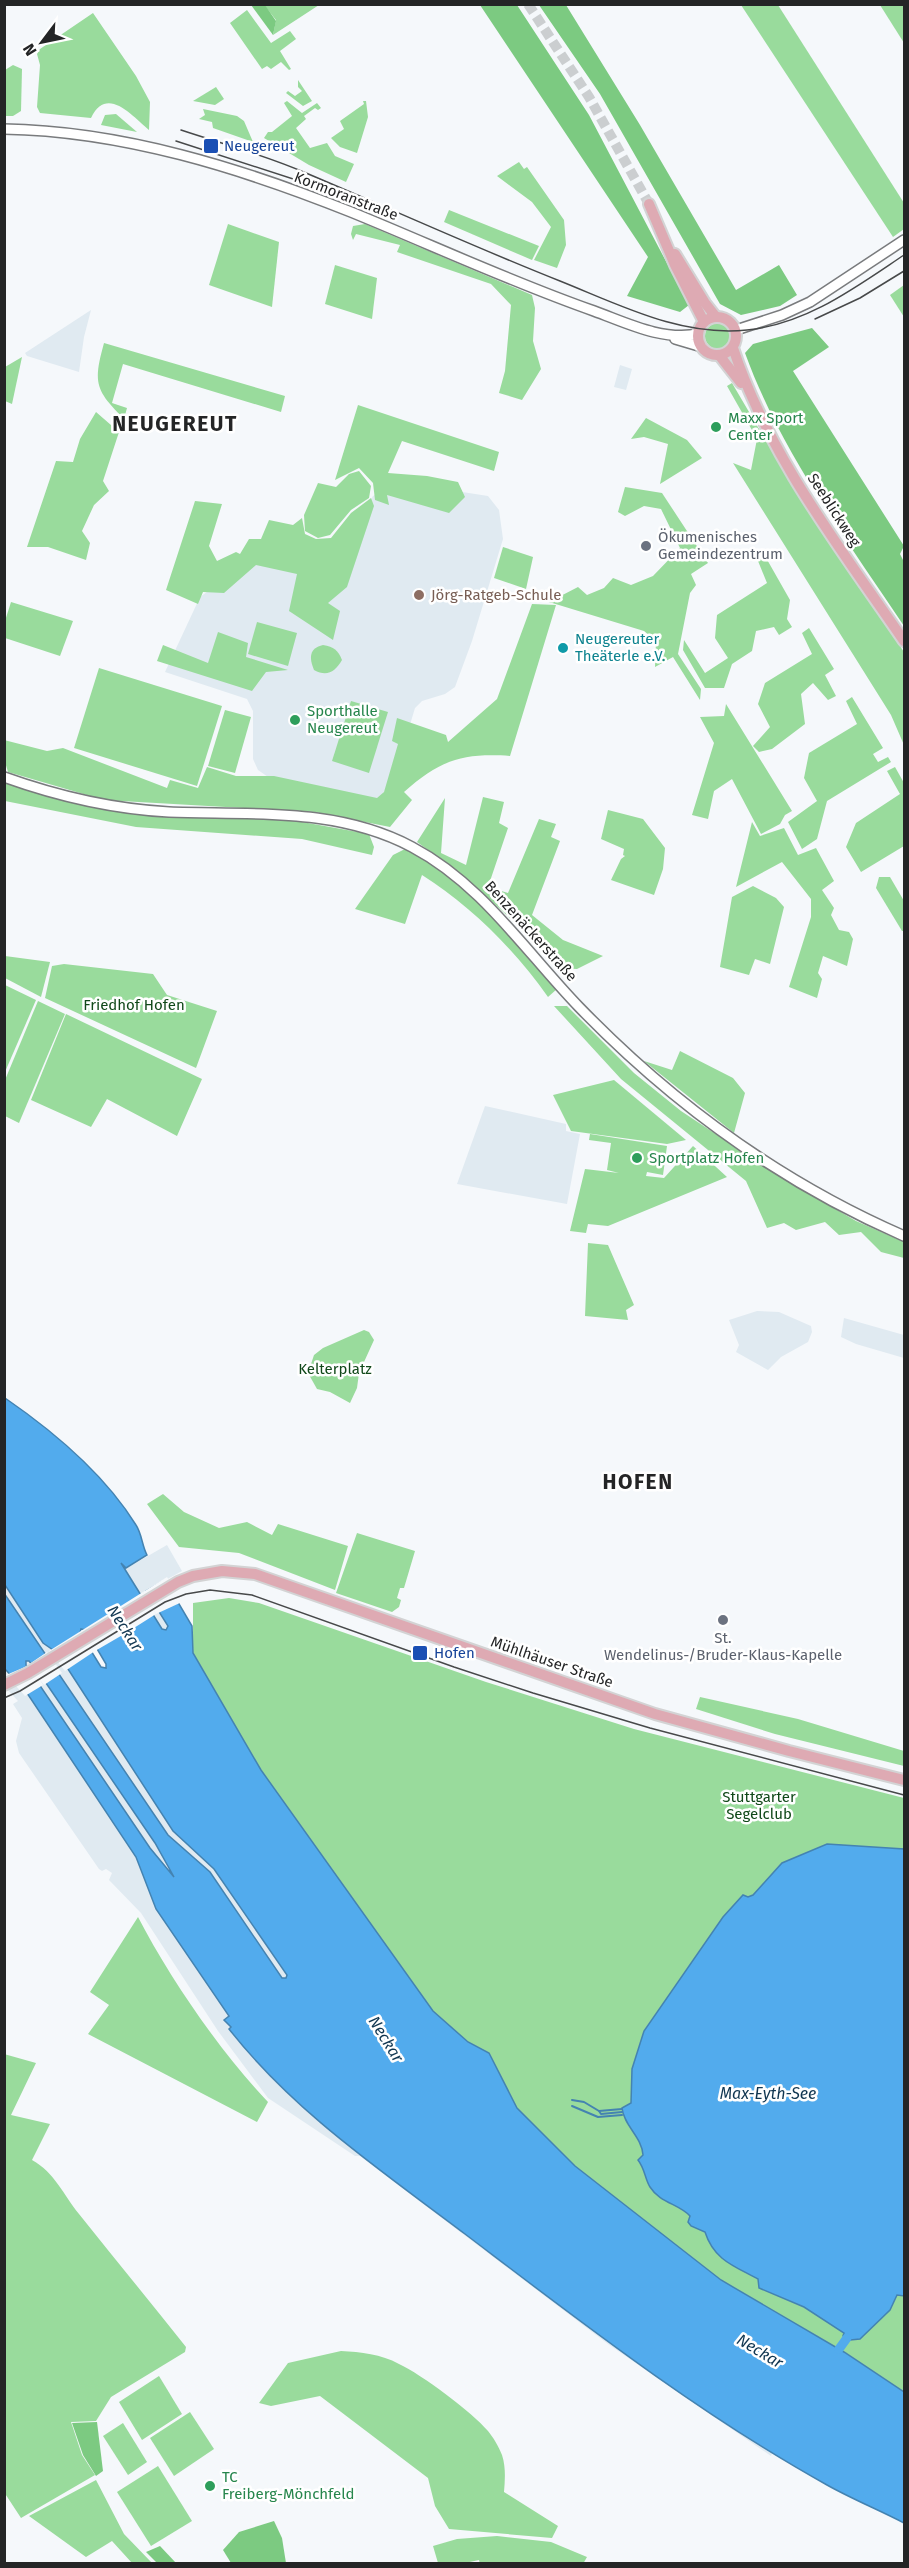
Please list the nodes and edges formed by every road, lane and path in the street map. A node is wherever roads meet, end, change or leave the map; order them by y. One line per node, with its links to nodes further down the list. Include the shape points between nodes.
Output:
1 (4, 129): 9 (street, Kormoranstraße, via 97,137 227,168 332,205 574,304)
2 (649, 204): 4 (main road)
3 (904, 240): 7 (street, via 810,302)
4 (667, 242): 5 (main road); 6 (main road)
5 (716, 316): 6 (main road); 7 (main road, via 731,322)
6 (704, 322): 8 (main road)
7 (736, 330): 11 (main road)
8 (698, 334): 9 (street, Kormoranstraße); 10 (main road)
9 (665, 335): 10 (street, Kormoranstraße)
10 (702, 347): 12 (main road)
11 (733, 348): 12 (main road); 13 (main road, Seeblickweg)
12 (719, 355): 13 (main road, Seeblickweg)
13 (747, 390): 14 (main road, Seeblickweg, via 816,512)
14 (904, 641)
15 (4, 777): 16 (street, Benzenäckerstraße, via 47,792 102,804 166,812 330,820 374,830 411,846 442,865 487,902 580,1008 702,1119 810,1190)
16 (904, 1236)
17 (6, 1683): 18 (main road, Mühlhäuser Straße, via 193,1576 222,1571 255,1574 655,1714)
18 (904, 1780)

